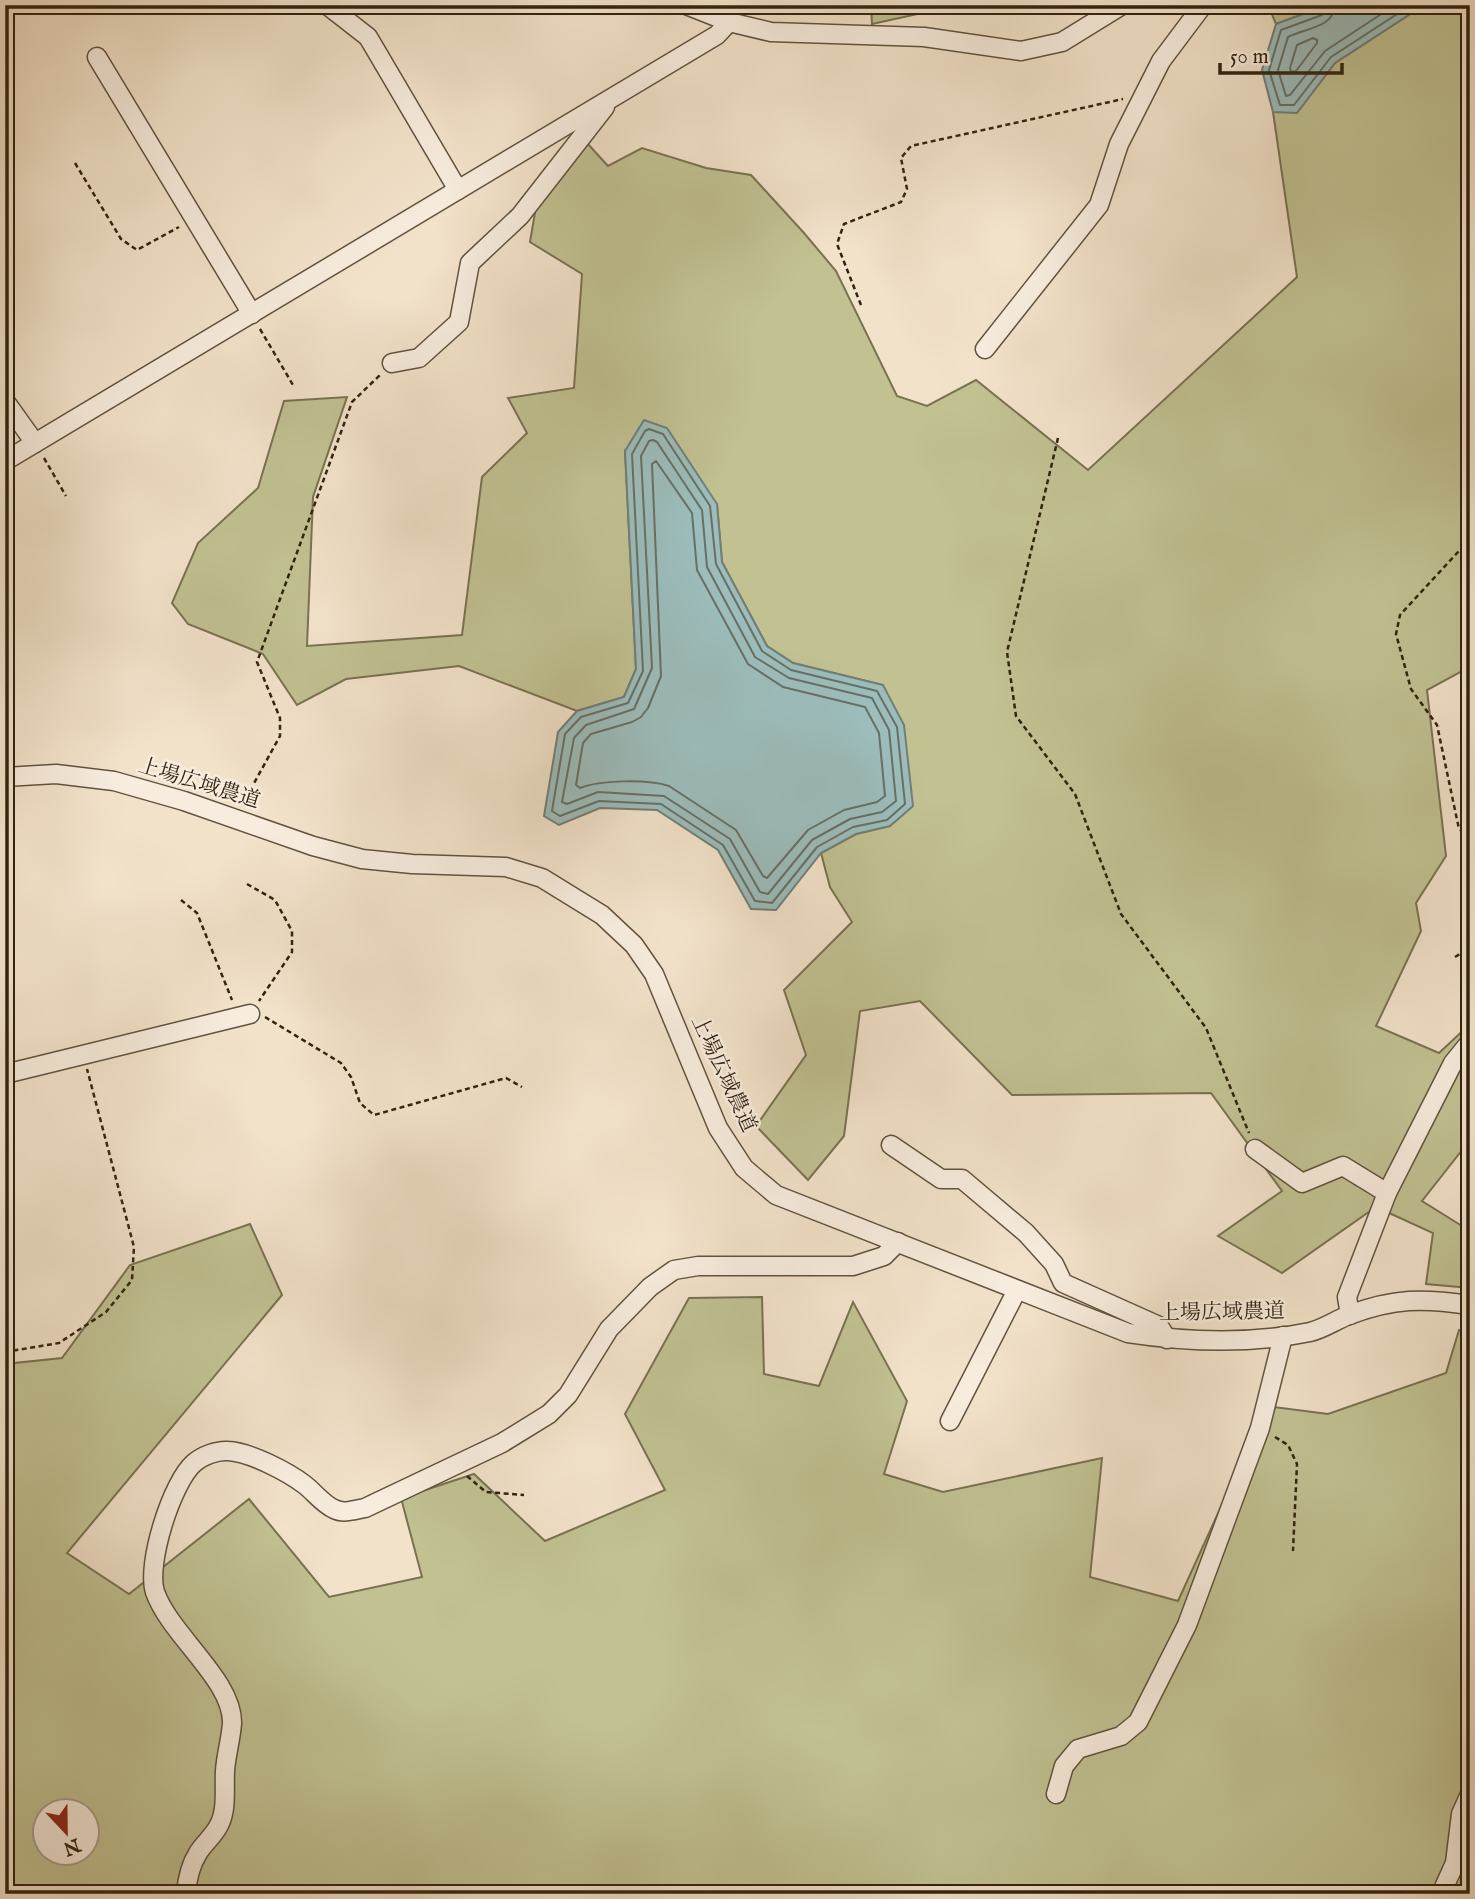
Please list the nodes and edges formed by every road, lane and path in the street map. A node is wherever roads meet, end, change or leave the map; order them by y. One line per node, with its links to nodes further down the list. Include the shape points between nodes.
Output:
1 (327, 5): 10 (street, via 368,37)
2 (687, 5): 5 (street)
3 (1122, 5): 5 (street, via 1062,42 1021,51 924,37 771,32)
4 (1203, 5): 7 (street, via 1161,61)
5 (729, 22): 8 (street, via 717,35)
6 (97, 57): 11 (street)
7 (1144, 94): 12 (path, via 911,146 901,158 907,189 901,202 845,224 838,244); 14 (street, via 1119,144 1099,205)
8 (611, 98): 10 (street); 15 (street, via 520,216 470,263 459,321 419,358)
9 (75, 163): 11 (path, via 121,239 137,250)
10 (458, 190): 13 (street)
11 (195, 219): 13 (street)
12 (861, 305)
13 (252, 314): 16 (path); 19 (street)
14 (985, 349)
15 (392, 363): 24 (path, via 352,402 257,662 280,718 280,736)
16 (293, 385)
17 (5, 401): 19 (street)
18 (1058, 438): 36 (path, via 1007,652 1016,716 1075,794 1121,914 1206,1028)
19 (35, 443): 20 (street); 21 (path)
20 (5, 461)
21 (66, 496)
22 (1470, 539): 25 (path, via 1401,615 1396,634 1411,690 1437,725 1459,829)
23 (5, 777): 24 (street, 上場広域農道, via 56,775 114,782)
24 (235, 818): 38 (street, 上場広域農道, via 362,859 506,867 542,878 602,915 634,945 654,974 718,1128 744,1168 776,1195)
25 (1470, 835)
26 (247, 884): 30 (path, via 275,900 292,931 292,951)
27 (181, 900): 30 (path, via 197,914)
28 (1470, 948): 29 (path)
29 (1455, 957)
30 (242, 1016): 32 (street); 34 (path, via 269,1018 341,1063 360,1103 374,1115 506,1078)
31 (1470, 1042): 37 (street, via 1453,1063)
32 (83, 1056): 33 (street); 44 (path, via 134,1247 132,1280 106,1312 60,1343)
33 (5, 1074)
34 (522, 1087)
35 (891, 1145): 43 (street, via 940,1179 962,1179 1026,1233 1054,1264 1063,1283 1160,1326)
36 (1255, 1149): 37 (street, via 1302,1183 1343,1166)
37 (1387, 1193): 41 (street, via 1347,1297)
38 (898, 1242): 39 (street, 上場広域農道); 47 (street, via 884,1256 853,1266 674,1270 650,1287 609,1329 568,1395 549,1414)
39 (1017, 1290): 43 (street, 上場広域農道, via 1128,1333); 45 (street)
40 (1470, 1305): 41 (street, 上場広域農道, via 1434,1299 1393,1301)
41 (1350, 1315): 42 (street, 上場広域農道, via 1314,1331)
42 (1283, 1336): 43 (street, 上場広域農道); 46 (street)
43 (1167, 1339)
44 (5, 1352)
45 (950, 1421)
46 (1260, 1428): 49 (path, via 1288,1445 1297,1464); 50 (street, via 1187,1625 1138,1721 1121,1736 1078,1749 1064,1766)
47 (454, 1465): 48 (path, via 486,1492); 52 (street, via 365,1508 346,1512 334,1509 267,1462 228,1451 194,1462 178,1483 154,1556 155,1591 170,1623 211,1672 232,1721 223,1814 197,1854)
48 (524, 1495)
49 (1293, 1551)
50 (1056, 1794)
51 (1470, 1794): 53 (street, via 1461,1814 1455,1863)
52 (186, 1894)
53 (1441, 1894)

